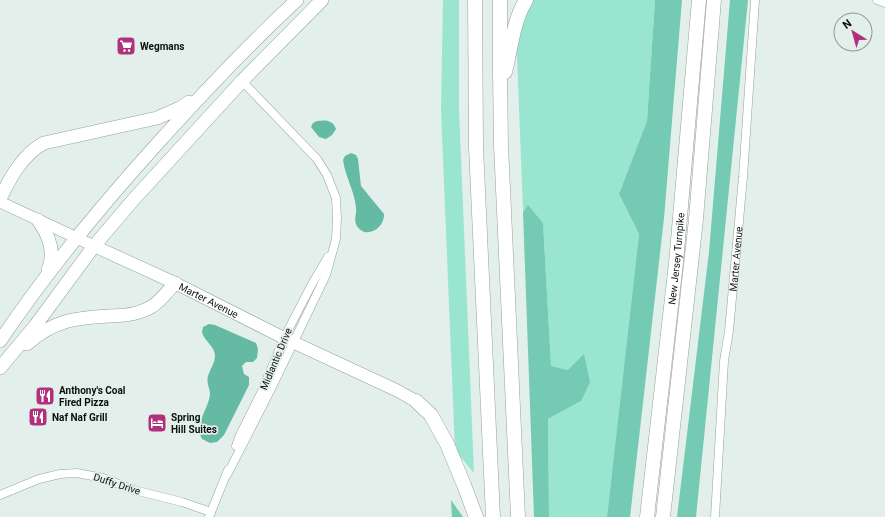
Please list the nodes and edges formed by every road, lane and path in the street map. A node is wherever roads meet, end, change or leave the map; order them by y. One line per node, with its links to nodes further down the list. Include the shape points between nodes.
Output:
1 (297, 0): 13 (highway)
2 (322, 0): 11 (highway)
3 (476, 0): 28 (highway, via 476,147)
4 (500, 0): 12 (highway)
5 (526, 0): 12 (highway, via 513,34)
6 (698, 0): 30 (highway, New Jersey Turnpike, via 676,263)
7 (714, 0): 31 (highway, New Jersey Turnpike, via 696,219)
8 (755, 0): 32 (street, Marter Avenue, via 743,177 724,361)
9 (876, 0): 10 (street)
10 (885, 3)
11 (242, 81): 18 (highway); 21 (street, Midlantic Drive, via 317,160 327,175 336,198 334,248 312,284)
12 (500, 90): 29 (highway)
13 (204, 92): 14 (highway, via 180,108 157,118 39,146 23,160); 17 (highway)
14 (0, 199)
15 (0, 202): 16 (main road, Marter Avenue)
16 (38, 220): 17 (main road, Marter Avenue); 19 (highway, via 47,236 52,257)
17 (76, 238): 18 (main road, Marter Avenue); 19 (highway)
18 (94, 246): 20 (main road, Marter Avenue); 23 (highway, via 35,326)
19 (45, 277): 22 (highway)
20 (175, 283): 21 (main road, Marter Avenue); 23 (highway, via 158,302 143,311 121,316 80,318 53,326 30,341)
21 (288, 340): 24 (main road, Marter Avenue); 26 (street, Midlantic Drive, via 240,435)
22 (0, 341)
23 (0, 368)
24 (416, 401): 27 (highway, via 431,415 447,444)
25 (0, 495): 26 (street, Duffy Drive, via 39,479 77,473 182,502)
26 (210, 514)
27 (476, 517)
28 (493, 517)
29 (518, 517)
30 (648, 517)
31 (663, 517)
32 (715, 517)

